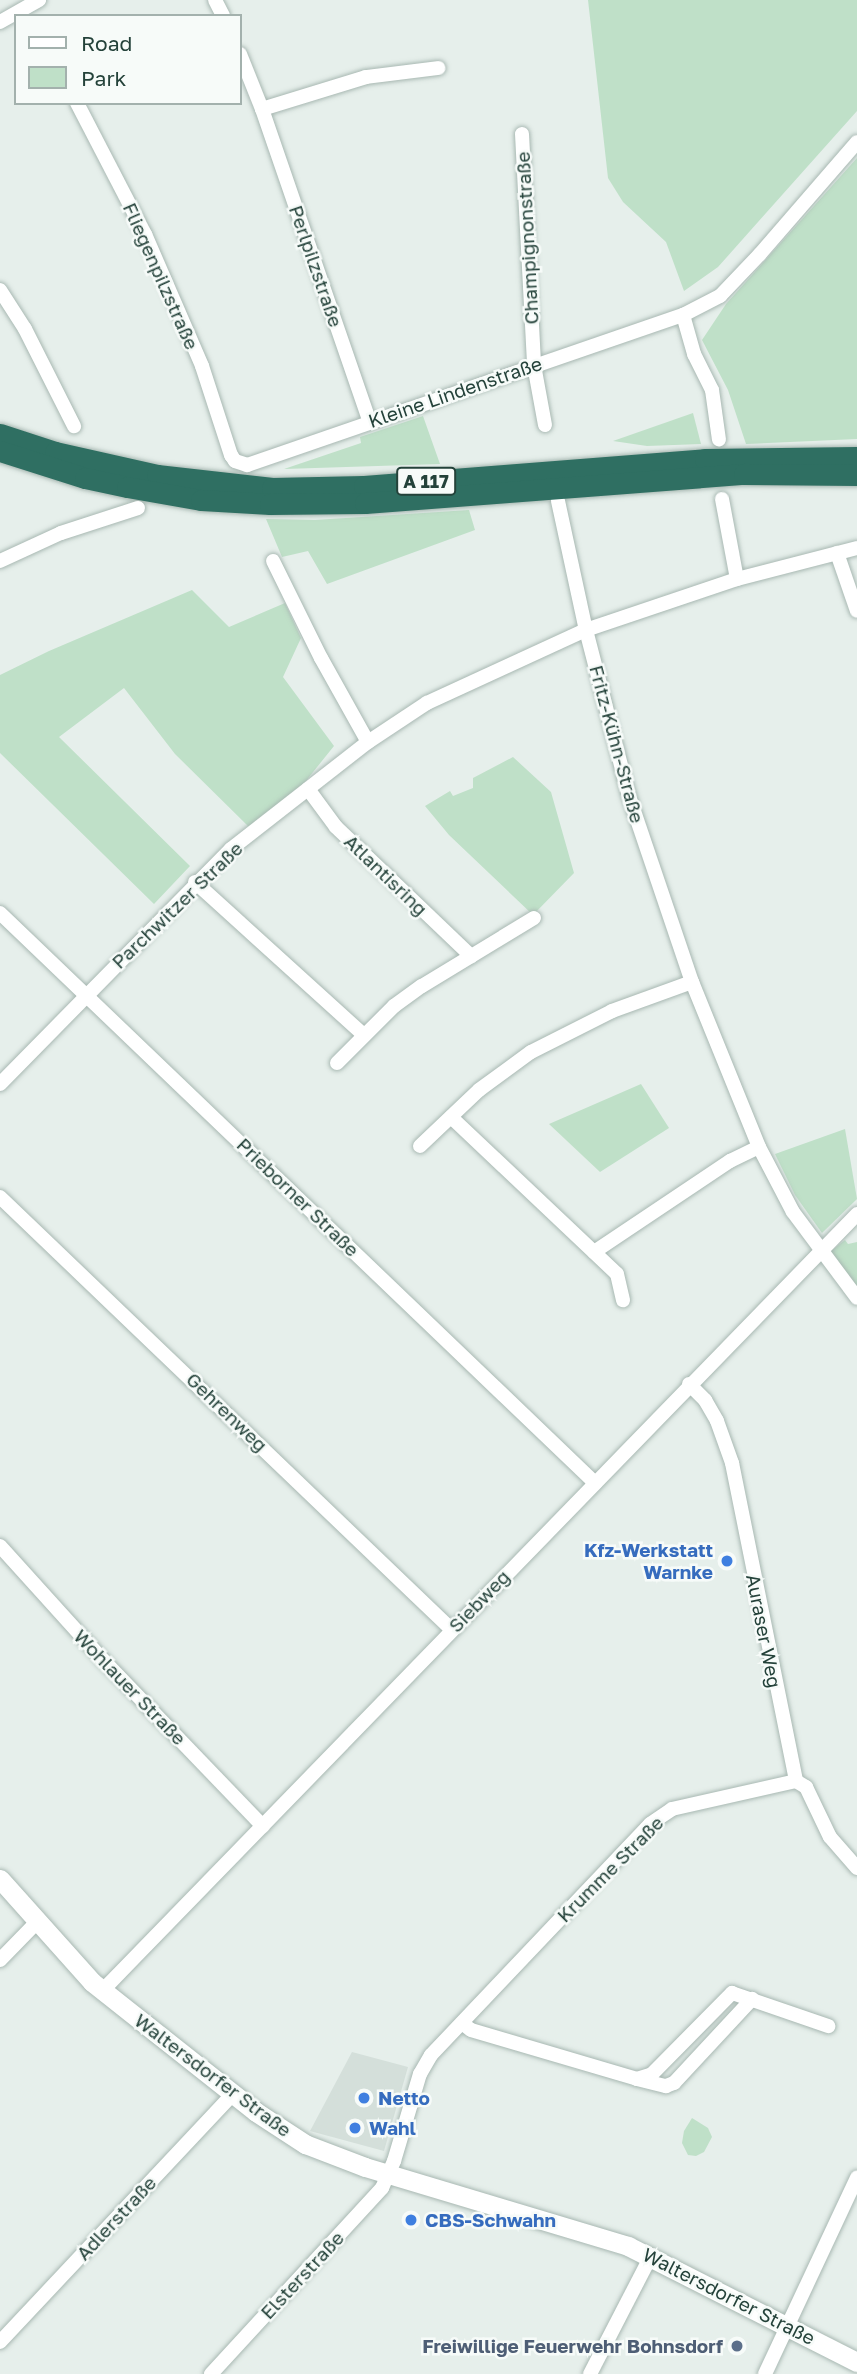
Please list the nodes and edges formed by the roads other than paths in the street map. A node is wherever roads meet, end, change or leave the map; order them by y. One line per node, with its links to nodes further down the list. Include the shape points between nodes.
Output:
1 (39, 0): 2 (street)
2 (22, 8): 3 (street)
3 (0, 22)
4 (242, 59): 7 (street, Perlpilzstraße)
5 (438, 68): 7 (street, via 366,76)
6 (78, 105): 19 (street, Fliegenpilzstraße, via 145,233 202,366)
7 (262, 109): 13 (street, Perlpilzstraße)
8 (522, 134): 12 (street, Champignonstraße)
9 (857, 142): 11 (street, Kleine Lindenstraße, via 719,296)
10 (0, 290): 15 (street)
11 (682, 315): 12 (street, Kleine Lindenstraße); 17 (street, via 712,390)
12 (534, 365): 13 (street, Kleine Lindenstraße); 14 (street, Champignonstraße)
13 (370, 422): 19 (street, Kleine Lindenstraße, via 256,463 240,464)
14 (545, 425)
15 (74, 426)
16 (0, 433): 20 (highway, A 117, via 55,452 157,475 272,488 364,486 705,459)
17 (719, 440)
18 (0, 451): 21 (highway, A 117, via 127,487 201,500 270,504 365,503 744,474)
19 (231, 455)
20 (857, 457)
21 (857, 475)
22 (722, 499): 29 (street)
23 (558, 501): 31 (street, Fritz-Kühn-Straße)
24 (138, 508): 27 (street, via 72,529)
25 (857, 548): 26 (street, Parchwitzer Straße)
26 (837, 553): 29 (street, Parchwitzer Straße); 30 (street)
27 (0, 561)
28 (273, 561): 32 (street)
29 (737, 579): 31 (street, Parchwitzer Straße)
30 (857, 611)
31 (586, 630): 32 (street, Parchwitzer Straße, via 427,703); 38 (street, Fritz-Kühn-Straße, via 629,796)
32 (368, 742): 33 (street, Parchwitzer Straße)
33 (308, 789): 34 (street, Parchwitzer Straße); 37 (street, Atlantisring, via 335,827)
34 (195, 882): 39 (street, Parchwitzer Straße); 40 (street)
35 (0, 913): 39 (street, Prieborner Straße)
36 (534, 918): 37 (street)
37 (471, 956): 40 (street, via 404,1000)
38 (692, 982): 43 (street, via 573,1028 497,1075); 45 (street, Fritz-Kühn-Straße)
39 (86, 995): 42 (street, Parchwitzer Straße); 53 (street, Prieborner Straße)
40 (364, 1035): 41 (street)
41 (337, 1063)
42 (0, 1084)
43 (451, 1117): 44 (street); 49 (street)
44 (419, 1146)
45 (759, 1147): 48 (street, Fritz-Kühn-Straße, via 793,1212); 49 (street, via 730,1161)
46 (0, 1197): 55 (street, Gehrenweg)
47 (857, 1214): 48 (street, Siebweg)
48 (821, 1250): 50 (street, Fritz-Kühn-Straße); 52 (street, Siebweg)
49 (594, 1252): 51 (street, via 617,1274)
50 (857, 1298)
51 (623, 1300)
52 (689, 1384): 53 (street, Siebweg); 56 (street, Auraser Weg, via 714,1415 732,1463)
53 (595, 1483): 55 (street, Siebweg)
54 (0, 1546): 57 (street, Wohlauer Straße)
55 (452, 1630): 57 (street, Siebweg)
56 (796, 1781): 58 (street, Auraser Weg, via 806,1787 830,1837); 64 (street, Krumme Straße, via 672,1809 658,1817)
57 (263, 1826): 62 (street, Siebweg)
58 (857, 1867)
59 (0, 1879): 60 (street, Waltersdorfer Straße)
60 (37, 1922): 61 (street); 62 (street, Waltersdorfer Straße)
61 (0, 1961)
62 (103, 1990): 67 (street, Waltersdorfer Straße)
63 (752, 1999): 65 (street); 66 (street, via 732,1993 652,2074); 66 (street, via 674,2083 666,2086)
64 (462, 2023): 66 (street, via 471,2030); 68 (street, Krumme Straße, via 425,2063)
65 (828, 2026)
66 (637, 2079)
67 (233, 2094): 68 (street, Waltersdorfer Straße, via 305,2144); 72 (street, Adlerstraße)
68 (390, 2174): 70 (street, Waltersdorfer Straße, via 601,2236); 74 (street, Elsterstraße)
69 (857, 2178): 71 (street)
70 (651, 2256): 71 (street, Waltersdorfer Straße); 75 (street)
71 (788, 2326): 73 (street, Waltersdorfer Straße); 76 (street)
72 (1, 2340)
73 (857, 2362)
74 (211, 2374)
75 (590, 2374)
76 (765, 2374)

